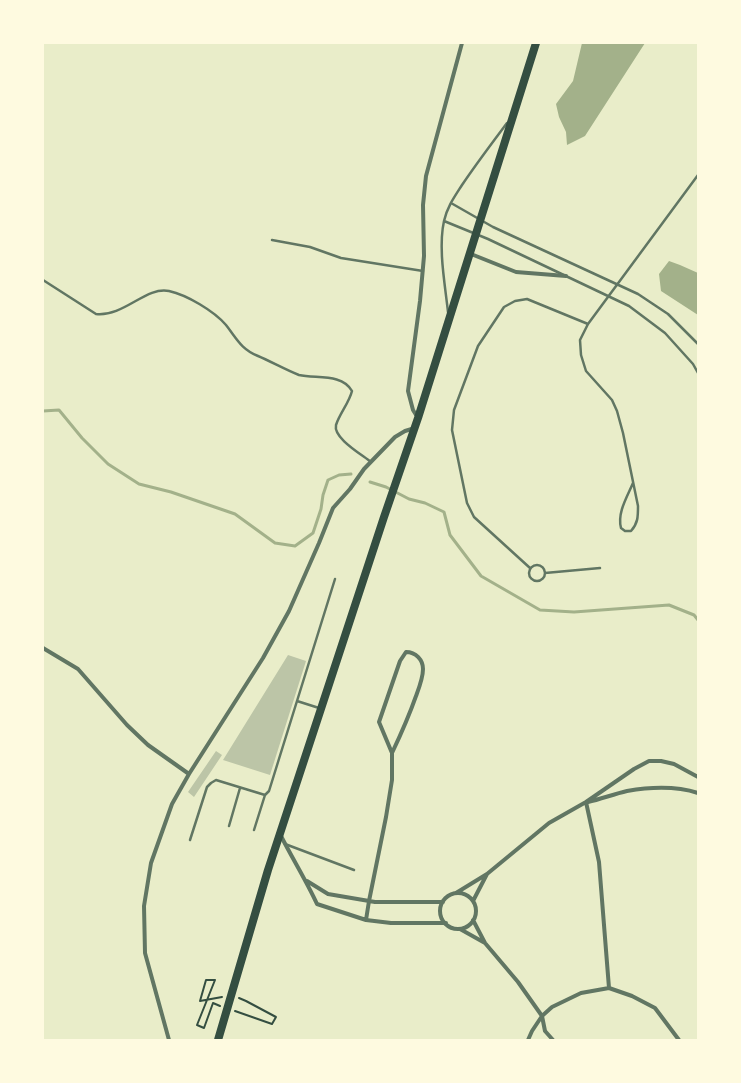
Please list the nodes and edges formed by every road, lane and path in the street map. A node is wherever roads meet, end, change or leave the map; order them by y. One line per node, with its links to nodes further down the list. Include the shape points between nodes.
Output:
1 (462, 43): 11 (street, via 426,176 423,205)
2 (536, 43): 3 (main road)
3 (515, 113): 5 (lane); 6 (main road)
4 (698, 175): 14 (lane)
5 (451, 203): 6 (lane); 7 (lane)
6 (481, 220): 8 (main road); 14 (lane)
7 (444, 221): 8 (lane); 16 (lane, via 443,262)
8 (477, 234): 10 (main road); 12 (lane)
9 (272, 240): 11 (lane, via 310,246 341,258)
10 (470, 254): 12 (street, via 516,272); 16 (main road)
11 (423, 271): 20 (street, via 408,391)
12 (566, 276): 15 (lane)
13 (43, 280): 22 (lane, via 96,314 104,315 113,313 151,293 168,291 179,294 210,310 248,352 299,375 344,382 352,391 336,425 336,432)
14 (618, 284): 15 (lane); 18 (lane, via 668,314)
15 (608, 296): 17 (lane); 19 (lane, via 629,306 665,333)
16 (449, 320): 20 (main road)
17 (588, 324): 23 (lane, via 580,340 581,355 586,371 612,400 623,433); 24 (lane, via 527,299 515,301 504,307 478,346 454,410 452,430 467,503 474,517)
18 (698, 344)
19 (698, 373)
20 (418, 418): 21 (main road)
21 (415, 428): 22 (street, via 395,437); 30 (main road)
22 (371, 462): 32 (street, via 333,508 285,618 263,658)
23 (633, 483): 23 (lane, via 619,522 625,531 631,531 638,518)
24 (530, 568): 26 (lane, via 538,565); 26 (lane, via 528,575 535,582 544,578)
25 (600, 568): 26 (lane)
26 (545, 573)
27 (335, 579): 29 (lane)
28 (43, 648): 32 (street, via 78,669 148,745)
29 (297, 701): 30 (lane); 36 (lane, via 269,792)
30 (322, 708): 40 (main road)
31 (392, 753): 31 (street, via 379,722 400,661 406,652 410,652 417,655 423,663 422,678); 47 (street, via 392,780)
32 (189, 774): 57 (street, via 172,804 151,863 144,906 145,954)
33 (698, 776): 37 (street, via 674,764 649,761)
34 (240, 788): 36 (lane); 38 (lane); 41 (lane, via 216,780 210,783)
35 (698, 792): 37 (street, via 644,788)
36 (265, 795): 39 (lane)
37 (586, 802): 44 (street, via 549,823); 55 (street, via 599,862)
38 (229, 826)
39 (254, 830)
40 (280, 834): 42 (street); 58 (main road)
41 (190, 840)
42 (285, 844): 43 (lane); 45 (street)
43 (354, 870)
44 (487, 874): 46 (street); 48 (street)
45 (306, 881): 47 (street, via 328,894); 50 (street, via 317,904)
46 (456, 894): 48 (street, via 464,894); 49 (street, via 448,896)
47 (369, 901): 49 (street); 50 (street)
48 (473, 901): 51 (street, via 476,912)
49 (443, 902): 52 (street, via 440,913)
50 (366, 920): 52 (street, via 391,923)
51 (473, 920): 53 (street, via 469,925); 54 (street)
52 (446, 923): 53 (street)
53 (459, 928): 54 (street)
54 (485, 943): 56 (street, via 518,982)
55 (609, 988): 56 (street, via 581,993 552,1007); 61 (street, via 655,1008)
56 (542, 1016): 59 (street); 60 (street, via 545,1031)
57 (170, 1040)
58 (218, 1040)
59 (528, 1040)
60 (554, 1040)
61 (679, 1040)

